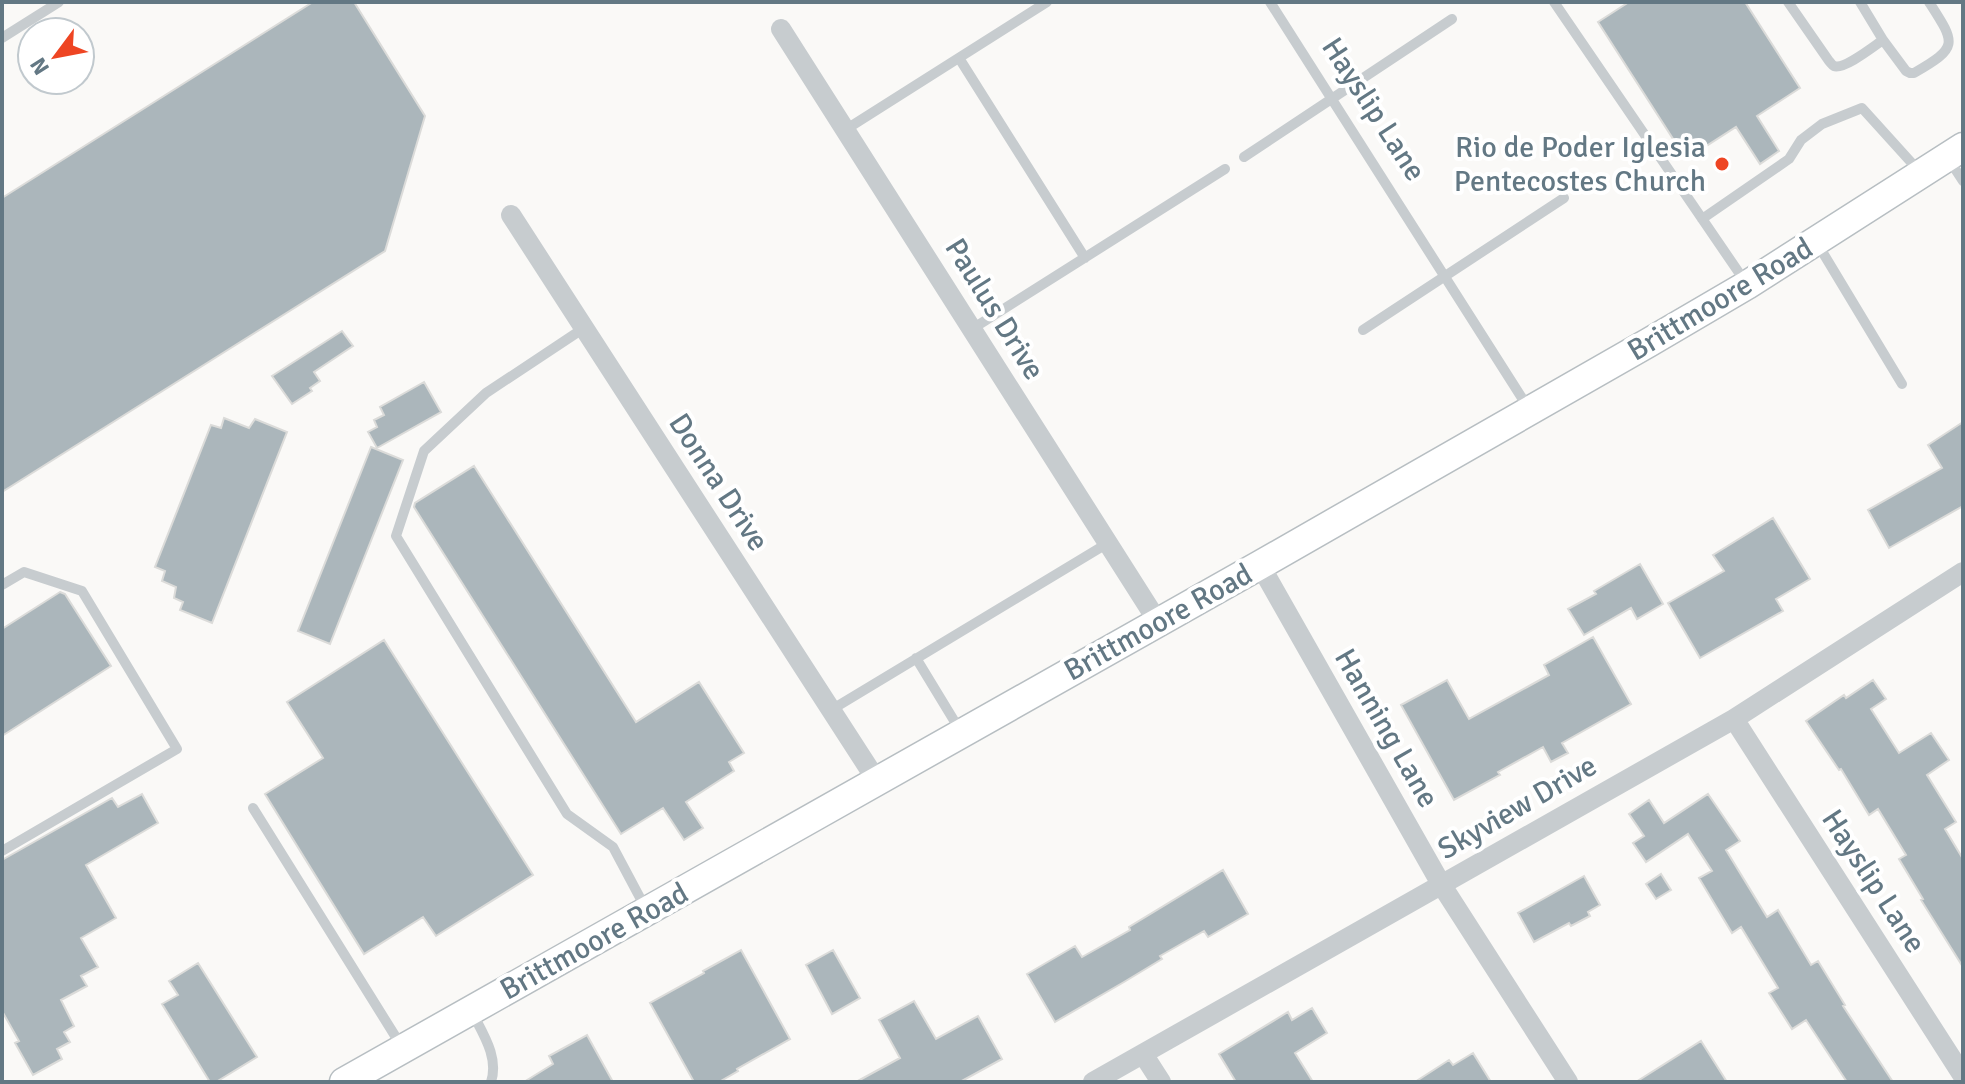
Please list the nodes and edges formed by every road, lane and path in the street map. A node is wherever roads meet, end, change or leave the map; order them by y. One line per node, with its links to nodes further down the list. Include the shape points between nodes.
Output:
1 (59, 2): 10 (lane)
2 (1047, 2): 12 (lane)
3 (1270, 2): 13 (lane, Hayslip Lane)
4 (1554, 2): 22 (lane)
5 (1788, 2): 11 (lane, via 1834,66)
6 (1860, 2): 11 (lane)
7 (1929, 2): 11 (lane, via 1946,29 1947,52 1910,73)
8 (1452, 19): 13 (lane)
9 (781, 29): 14 (street, Paulus Drive)
10 (2, 38)
11 (1883, 40)
12 (959, 58): 14 (lane); 24 (lane)
13 (1332, 98): 16 (lane); 25 (lane, Hayslip Lane)
14 (845, 130): 28 (street, Paulus Drive)
15 (1955, 152): 18 (main road, Brittmoore Road); 19 (lane)
16 (1244, 157)
17 (1225, 169): 24 (lane)
18 (1921, 173): 22 (lane, via 1862,108 1822,124 1801,140 1789,159); 23 (main road, Brittmoore Road)
19 (1963, 181)
20 (1564, 198): 25 (lane)
21 (511, 215): 27 (street, Donna Drive)
22 (1702, 219): 26 (lane)
23 (1816, 241): 26 (main road, Brittmoore Road); 30 (lane)
24 (1085, 258): 28 (lane)
25 (1445, 277): 29 (lane); 31 (lane, Hayslip Lane)
26 (1747, 285): 31 (main road, Brittmoore Road)
27 (584, 328): 38 (street, Donna Drive); 45 (lane, via 486,393 424,451 396,536 567,814 613,847)
28 (972, 329): 32 (street, Paulus Drive)
29 (1363, 330)
30 (1902, 384)
31 (1530, 411): 33 (main road, Brittmoore Road)
32 (1108, 543): 36 (street, Paulus Drive); 37 (lane)
33 (1260, 565): 36 (main road, Brittmoore Road); 44 (street, Hanning Lane)
34 (1963, 572): 39 (street, Skyview Drive)
35 (2, 585): 43 (lane, via 24,572 82,591 177,749)
36 (1158, 622): 40 (main road, Brittmoore Road)
37 (916, 658): 38 (lane); 40 (lane)
38 (831, 710): 41 (street, Donna Drive)
39 (1734, 719): 44 (street, Skyview Drive); 49 (street, Hayslip Lane)
40 (962, 733): 41 (main road, Brittmoore Road)
41 (877, 781): 45 (main road, Brittmoore Road)
42 (253, 808): 47 (lane)
43 (2, 851)
44 (1441, 884): 48 (street, Skyview Drive); 54 (street, Hanning Lane)
45 (647, 911): 46 (main road, Brittmoore Road)
46 (471, 1010): 47 (main road, Brittmoore Road); 51 (lane, via 492,1053)
47 (403, 1048): 50 (main road, Brittmoore Road)
48 (1143, 1054): 52 (street, Skyview Drive); 53 (street)
49 (1963, 1076)
50 (344, 1082)
51 (491, 1082)
52 (1093, 1082)
53 (1161, 1082)
54 (1568, 1082)

